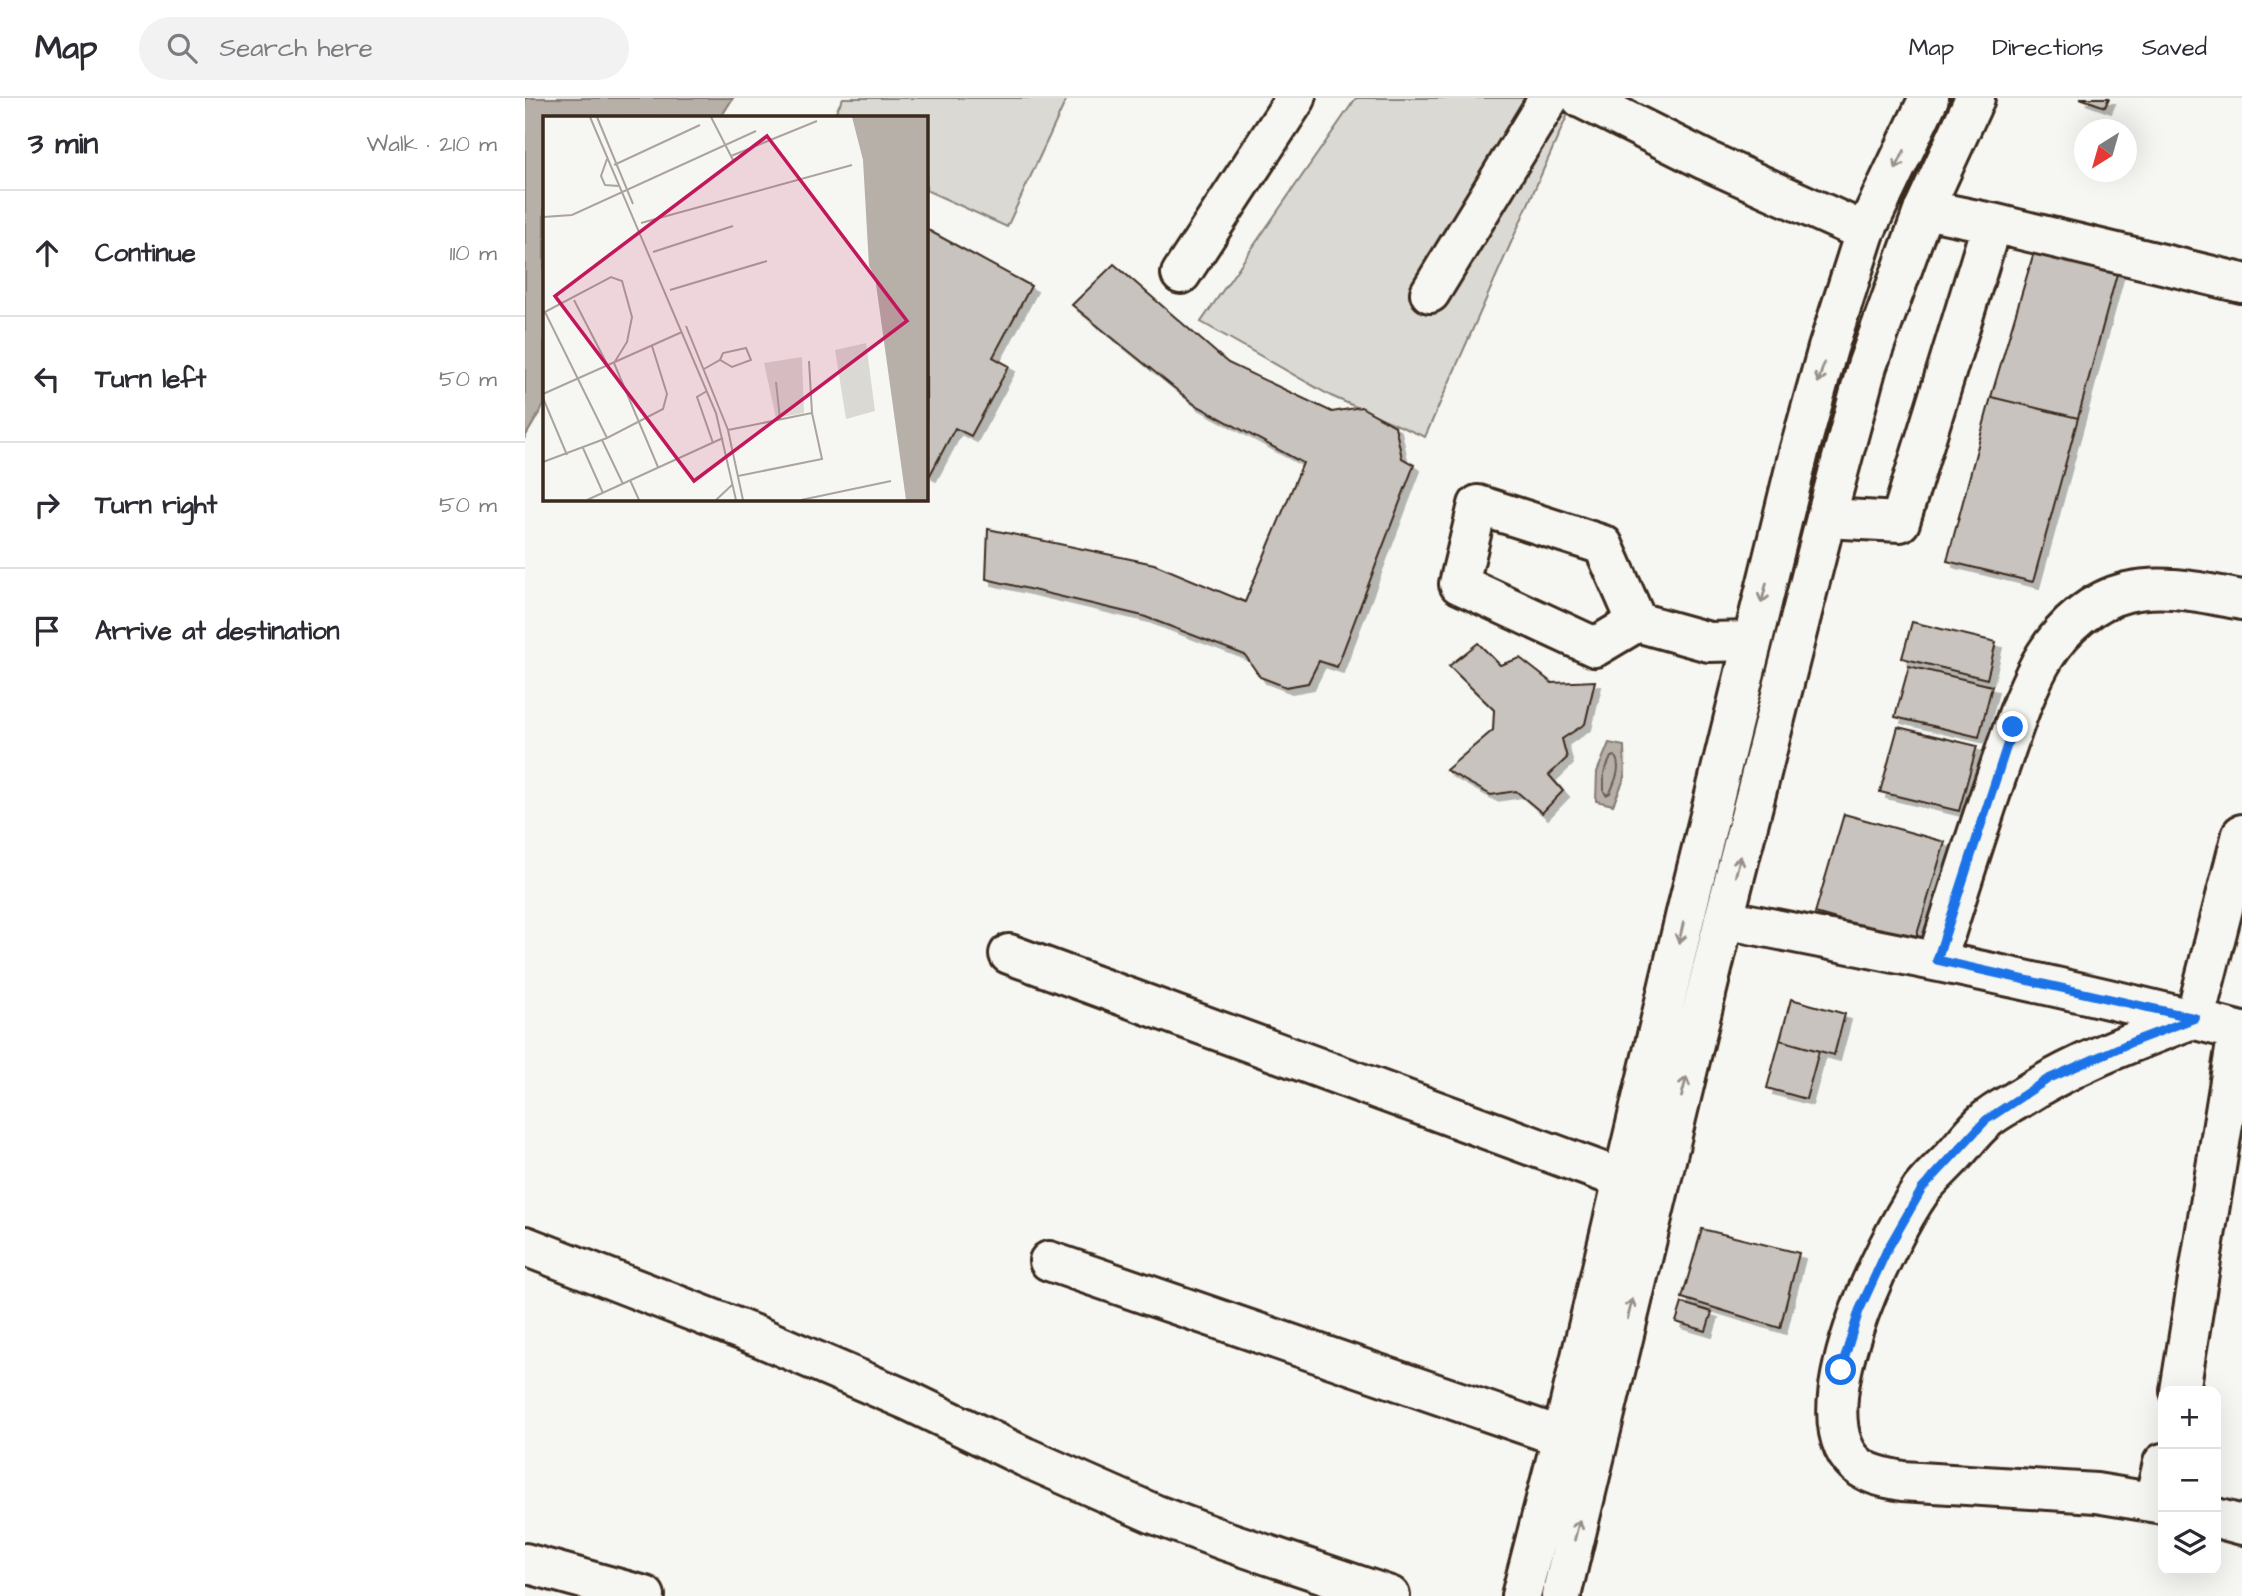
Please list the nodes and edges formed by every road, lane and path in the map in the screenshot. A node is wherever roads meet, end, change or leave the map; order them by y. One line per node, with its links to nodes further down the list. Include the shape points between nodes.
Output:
1 (1296, 98): 9 (street)
2 (1549, 98): 11 (street)
3 (1581, 98): 8 (street)
4 (1929, 98): 8 (street, one-way to 8)
5 (1975, 98): 6 (street)
6 (1924, 209): 7 (street); 12 (street, via 1867,366)
7 (1992, 223): 10 (street); 12 (street, via 1900,522)
8 (1865, 232): 15 (street, one-way to 15, via 1799,452)
9 (1181, 274)
10 (2242, 283)
11 (1430, 293)
12 (1825, 518): 17 (street, one-way to 12)
13 (2242, 600): 19 (street, via 2185,589 2125,592 2077,618 2056,640 2013,727)
14 (1637, 622): 14 (street, via 1603,545 1478,505 1459,584 1595,647); 15 (street, via 1709,642)
15 (1752, 641): 22 (street, one-way to 22)
16 (2242, 834): 20 (street)
17 (1724, 919): 19 (street); 34 (street, one-way to 17)
18 (1009, 954): 22 (street)
19 (1937, 960): 20 (street)
20 (2195, 1018): 21 (street); 27 (street, via 2048,1079 1986,1120 1922,1189 1859,1311 1841,1370 1837,1413 1851,1459 1878,1476 2096,1493)
21 (2240, 1031): 25 (street)
22 (1622, 1180): 26 (street)
23 (525, 1246): 32 (street, via 762,1338 1154,1514)
24 (1049, 1261): 26 (street)
25 (2181, 1386)
26 (1562, 1437): 33 (street)
27 (2158, 1503)
28 (2221, 1519): 29 (street)
29 (2242, 1525)
30 (525, 1563): 31 (street)
31 (645, 1596)
32 (1390, 1596)
33 (1521, 1596)
34 (1561, 1596)

